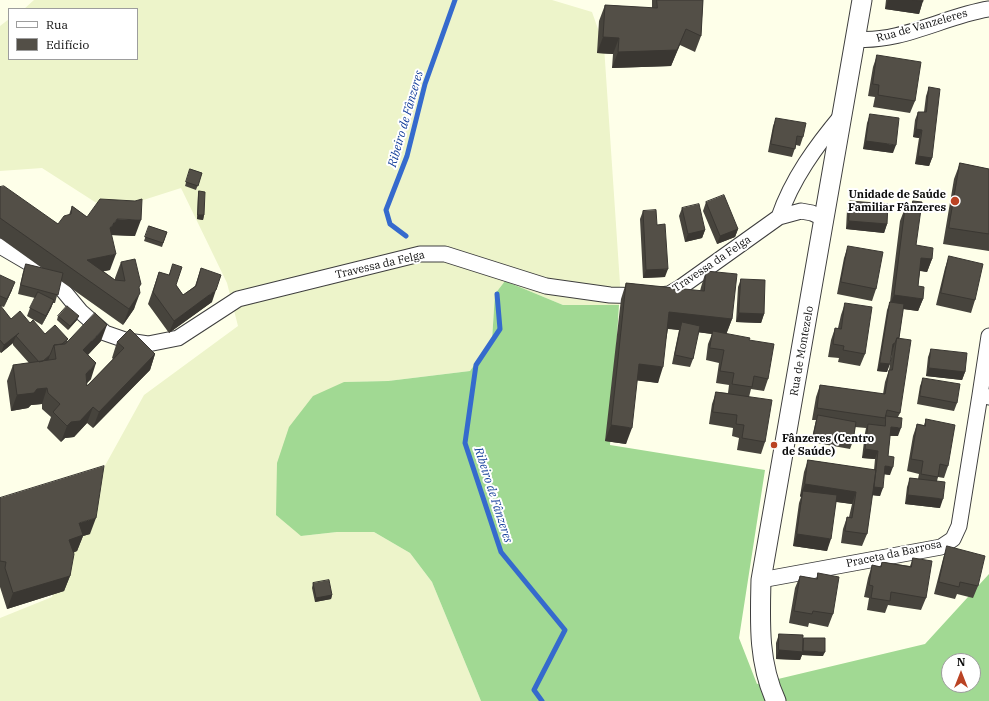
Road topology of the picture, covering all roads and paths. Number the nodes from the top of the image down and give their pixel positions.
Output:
1 (862, 0) edge
2 (989, 9) edge
3 (856, 39) junction
4 (843, 115) junction
5 (779, 217) junction
6 (824, 219) junction
7 (0, 246) edge
8 (989, 336) edge
9 (984, 396) edge
10 (761, 580) junction
11 (776, 701) edge

1 - 3 street, Rua de Montezelo
2 - 3 street, Rua de Vanzeleres
3 - 4 street, Rua de Montezelo
4 - 5 street
4 - 6 street, Rua de Montezelo
5 - 6 street, Travessa da Felga
5 - 7 street, Travessa da Felga
6 - 10 street, Rua de Montezelo
8 - 9 street, Praceta da Barrosa
9 - 10 street, Praceta da Barrosa
10 - 11 street, Rua de Montezelo

